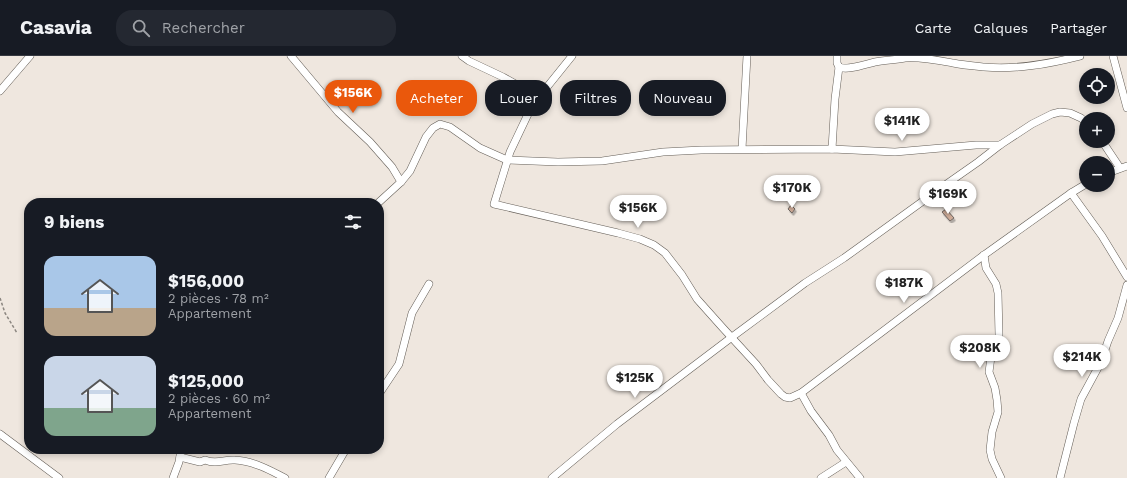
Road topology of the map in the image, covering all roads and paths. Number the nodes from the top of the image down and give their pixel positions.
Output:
1 (30, 56) edge
2 (290, 56) edge
3 (462, 56) edge
4 (572, 56) edge
5 (747, 56) edge
6 (837, 56) edge
7 (1080, 56) edge
8 (1113, 56) edge
9 (839, 67) junction
10 (508, 80) edge
11 (552, 81) edge
12 (0, 91) edge
13 (1127, 108) edge
14 (527, 116) edge
15 (1079, 117) edge
16 (1000, 145) junction
17 (1108, 148) edge
18 (742, 149) junction
19 (832, 149) junction
20 (507, 160) junction
21 (1124, 167) edge
22 (401, 182) junction
23 (1079, 188) edge
24 (1070, 193) junction
25 (383, 198) edge
26 (984, 255) junction
27 (1127, 277) edge
28 (429, 284) dead end
29 (1127, 285) edge
30 (0, 298) edge
31 (17, 333) dead end
32 (732, 337) junction
33 (384, 386) edge
34 (801, 393) junction
35 (0, 434) edge
36 (24, 452) edge
37 (27, 454) edge
38 (180, 454) edge
39 (343, 454) edge
40 (180, 457) junction
41 (846, 462) junction
42 (59, 478) edge
43 (173, 478) edge
44 (285, 478) edge
45 (329, 478) edge
46 (552, 478) edge
47 (821, 478) edge
48 (860, 478) edge
49 (1001, 478) edge
50 (1060, 478) edge

1 - 12 street
2 - 22 street
3 - 10 street
4 - 11 street
5 - 18 street
6 - 9 street
7 - 9 street
8 - 13 street
9 - 19 street
14 - 20 street
15 - 16 street
16 - 19 street
16 - 32 street
17 - 21 street
18 - 19 street
18 - 20 street
20 - 22 street
20 - 32 street
22 - 25 street
23 - 24 street
24 - 26 street
24 - 27 street
26 - 34 street
26 - 49 street
28 - 33 street
29 - 50 street
30 - 31 path
32 - 34 street
32 - 46 street
34 - 41 street
35 - 36 street
37 - 42 street
38 - 40 street
39 - 45 street
40 - 43 street
40 - 44 street
41 - 47 street
41 - 48 street

